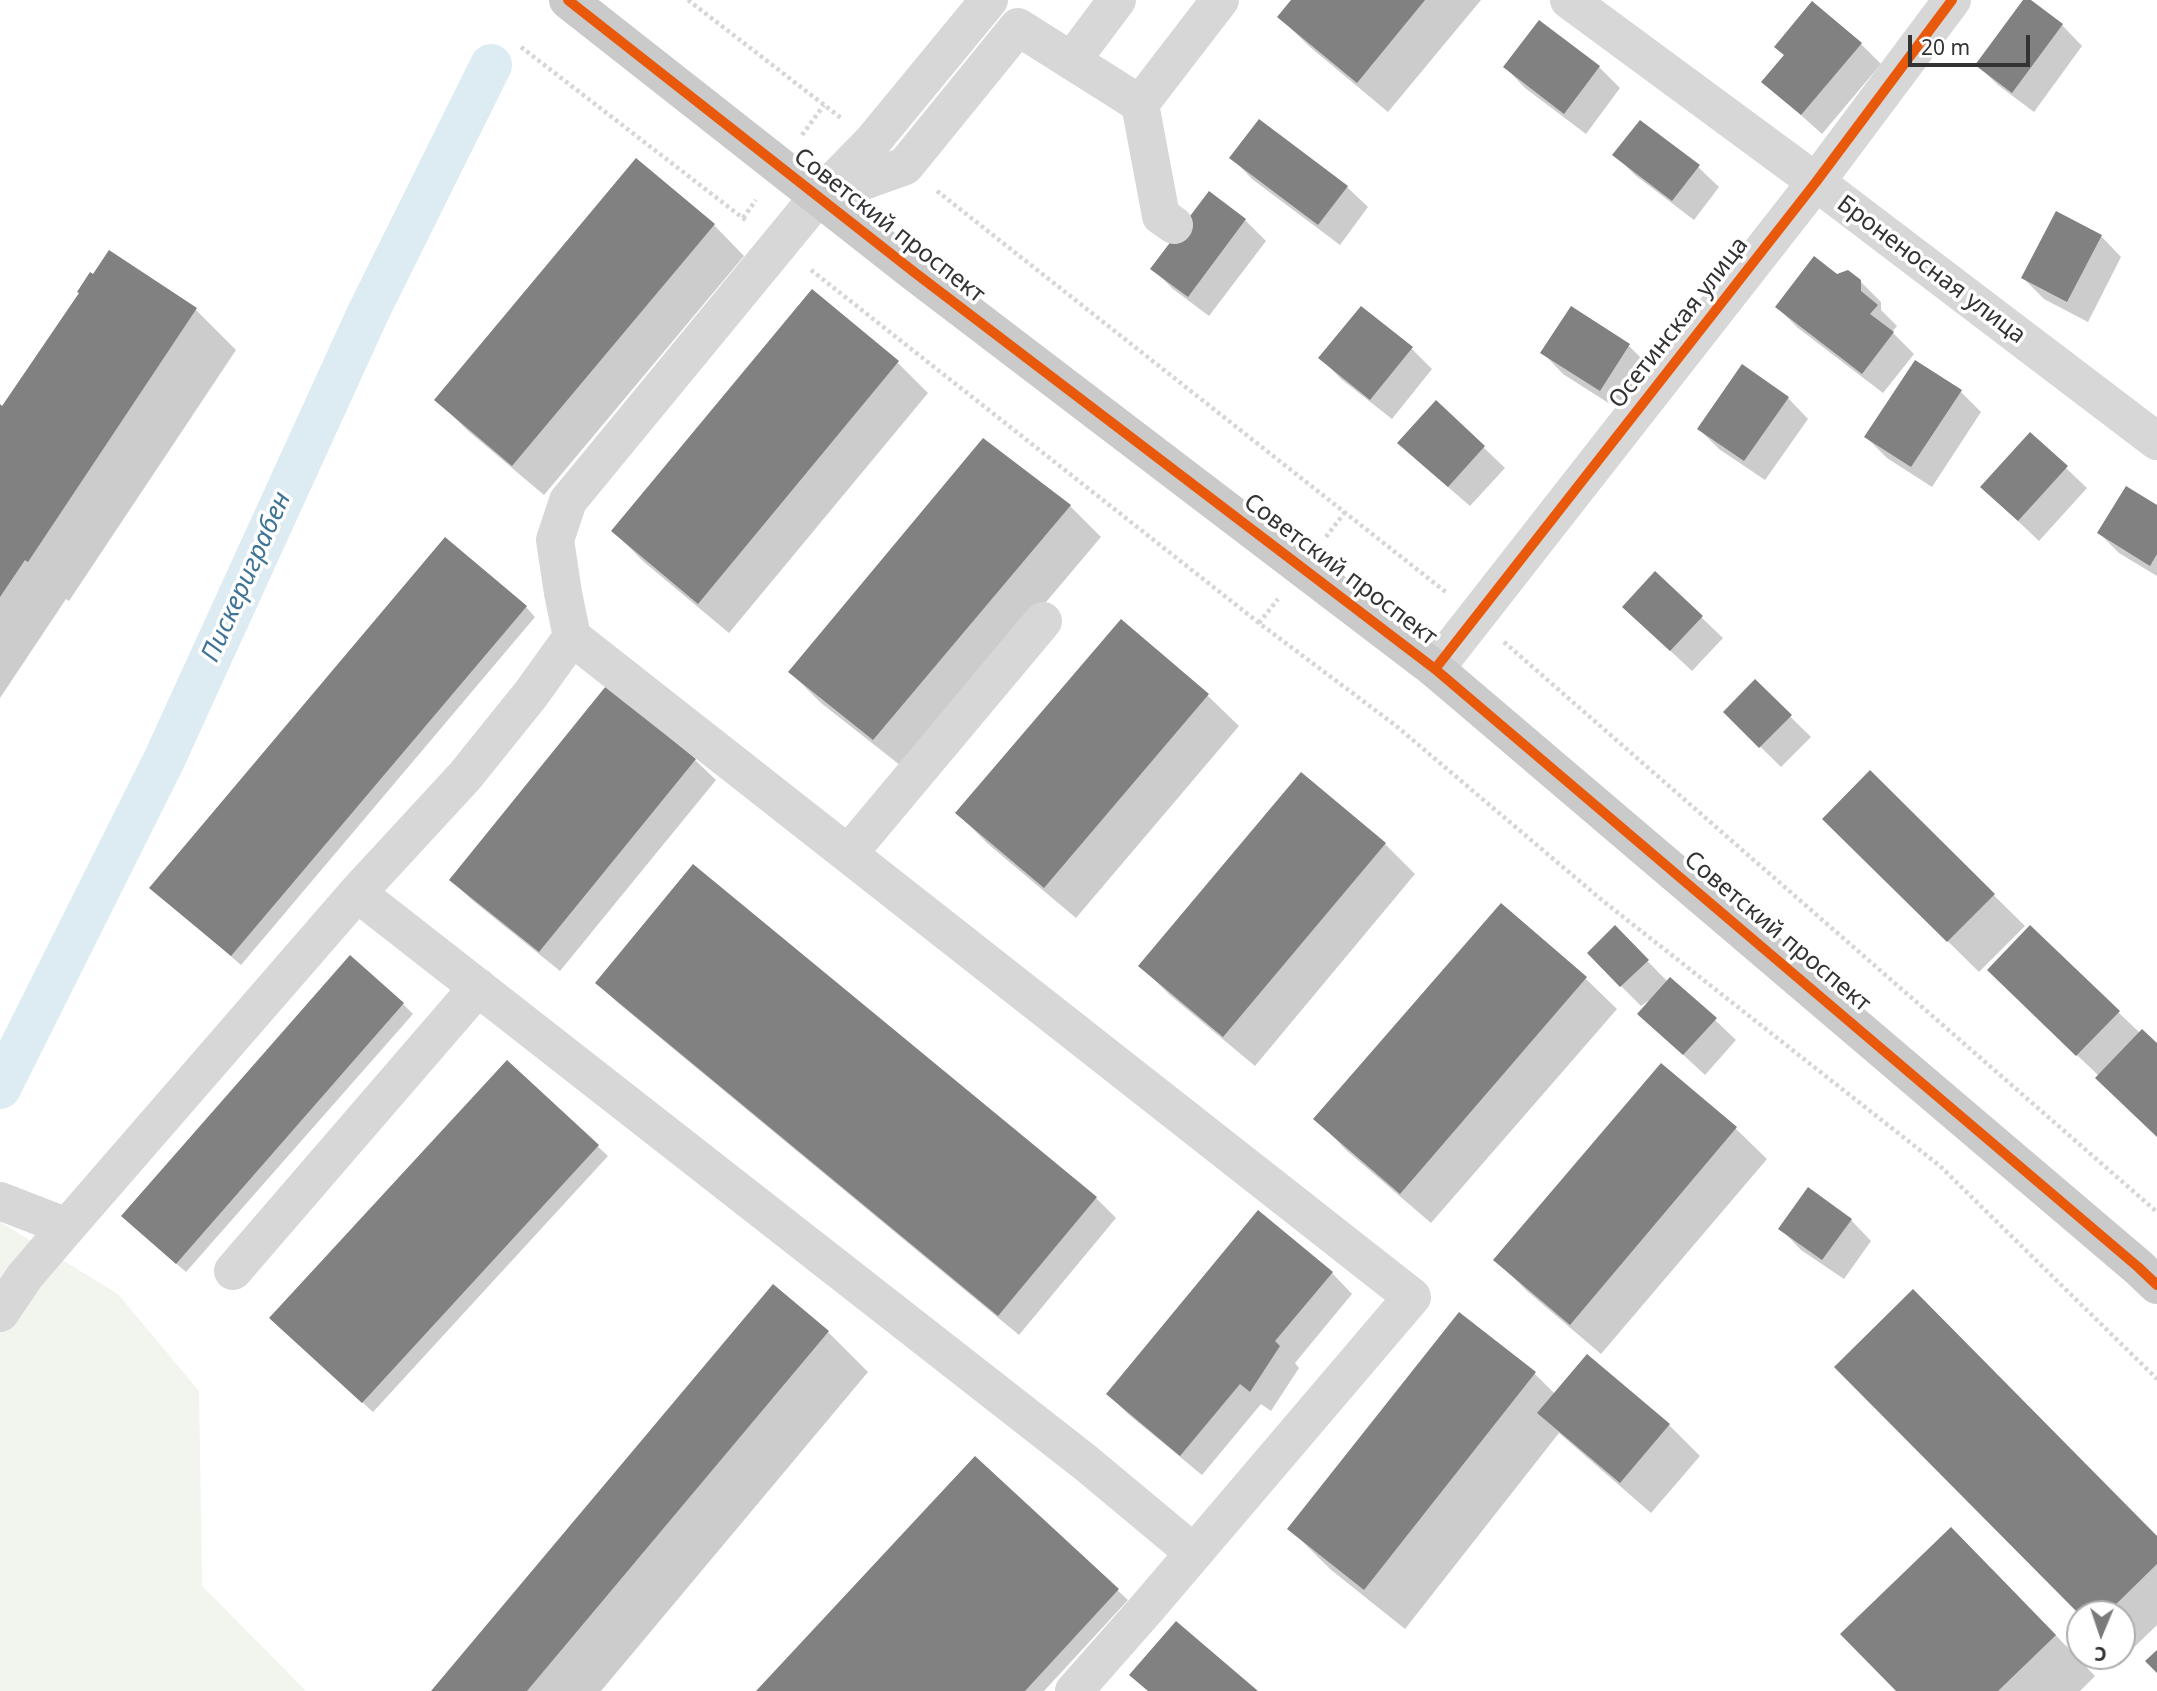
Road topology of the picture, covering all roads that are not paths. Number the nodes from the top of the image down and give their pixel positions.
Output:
1 (568, 0) edge
2 (989, 0) edge
3 (1117, 0) edge
4 (1220, 0) edge
5 (1569, 0) edge
6 (1952, 0) edge
7 (1018, 27) junction
8 (1072, 60) junction
9 (1140, 104) junction
10 (1816, 182) junction
11 (818, 197) junction
12 (1174, 225) dead end
13 (2157, 441) edge
14 (1043, 621) dead end
15 (572, 637) junction
16 (1435, 669) junction
17 (848, 854) junction
18 (358, 893) junction
19 (478, 987) junction
20 (0, 1201) edge
21 (67, 1227) junction
22 (233, 1271) dead end
23 (2157, 1285) edge
24 (0, 1313) edge
25 (1194, 1553) junction
26 (1078, 1690) edge

1 - 11 main road, Советский проспект
2 - 7 street
2 - 11 street
3 - 8 street
4 - 9 street
5 - 10 street, Броненосная улица
6 - 10 street, Осетинская улица
7 - 8 street
7 - 11 street
8 - 9 street
9 - 12 street
10 - 13 street, Броненосная улица
10 - 16 street, Осетинская улица
11 - 15 street
11 - 16 main road, Советский проспект
14 - 17 street
15 - 17 street
15 - 18 street
16 - 23 main road, Советский проспект
17 - 25 street
18 - 19 street
18 - 21 street
19 - 22 street
19 - 25 street
20 - 21 street
21 - 24 street
25 - 26 street

